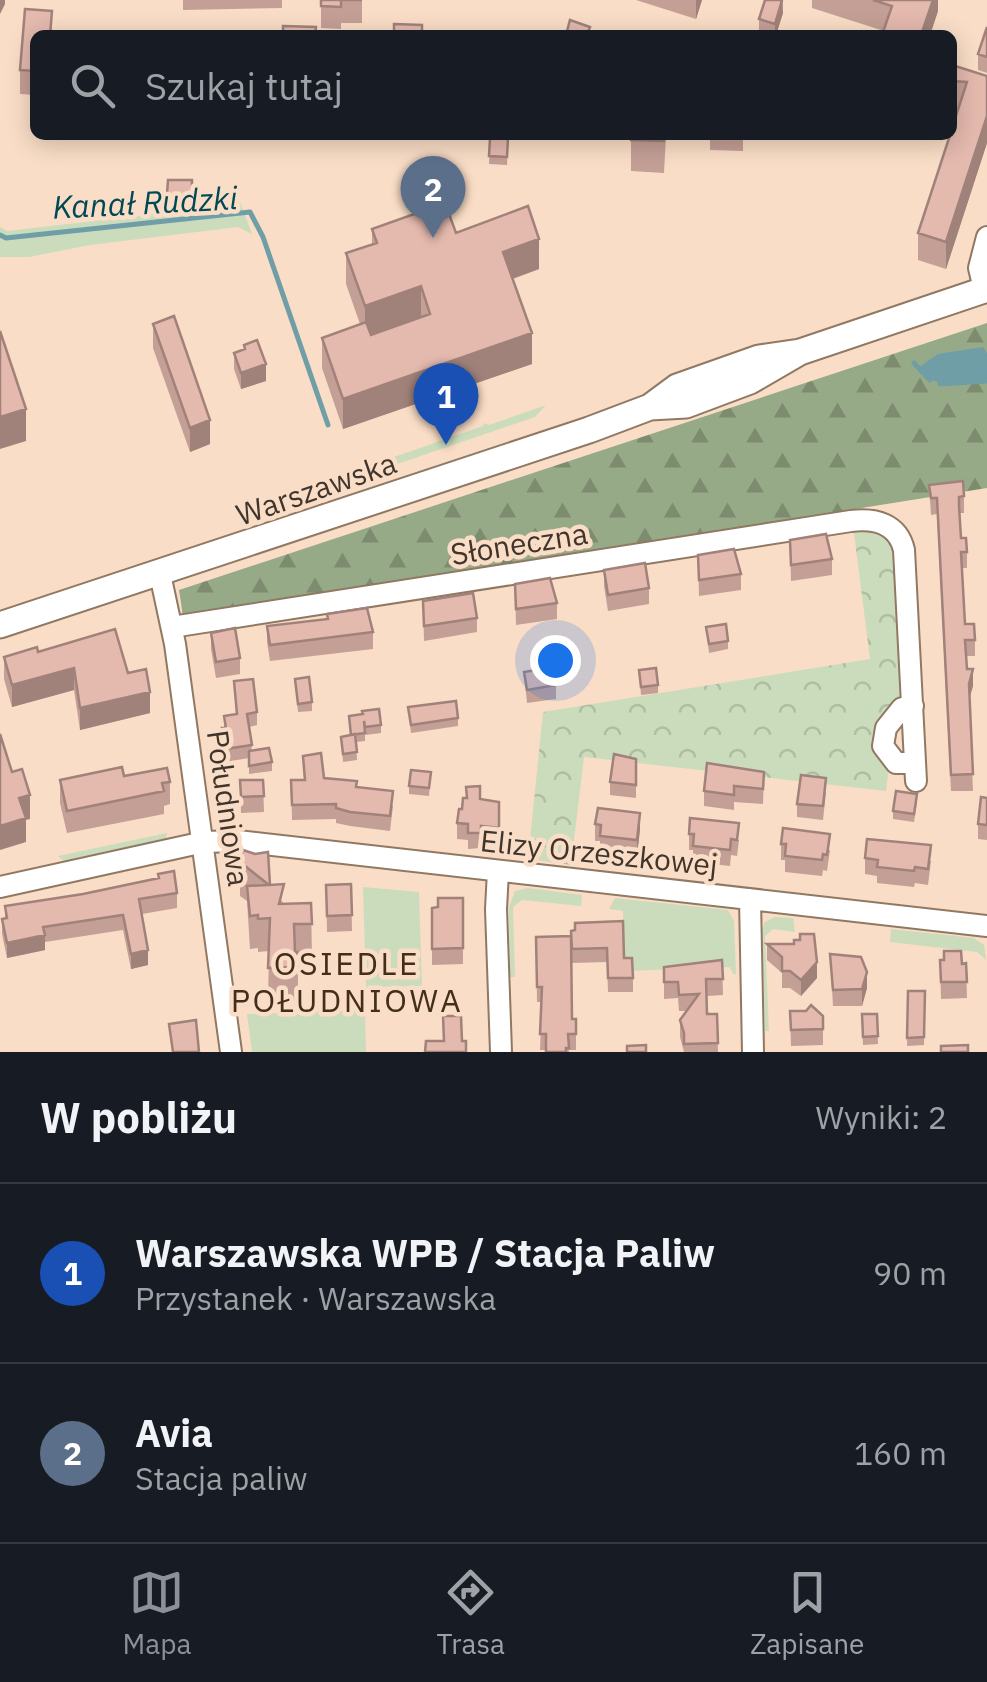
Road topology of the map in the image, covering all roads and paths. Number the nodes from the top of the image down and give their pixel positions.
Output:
1 (987, 237) edge
2 (986, 288) edge
3 (160, 574) junction
4 (0, 625) edge
5 (172, 627) junction
6 (913, 706) junction
7 (204, 842) junction
8 (498, 870) junction
9 (0, 887) edge
10 (750, 898) junction
11 (987, 926) edge
12 (231, 1052) edge
13 (501, 1052) edge
14 (753, 1052) edge

1 - 2 street
2 - 3 main road, Warszawska
3 - 4 main road, Warszawska
3 - 5 street, Południowa
5 - 6 street, Słoneczna
5 - 7 street, Południowa
6 - 6 street
7 - 8 street, Elizy Orzeszkowej
7 - 9 street, Elizy Orzeszkowej
7 - 12 street, Południowa
8 - 10 street, Elizy Orzeszkowej
8 - 13 street
10 - 11 street, Elizy Orzeszkowej
10 - 14 street

